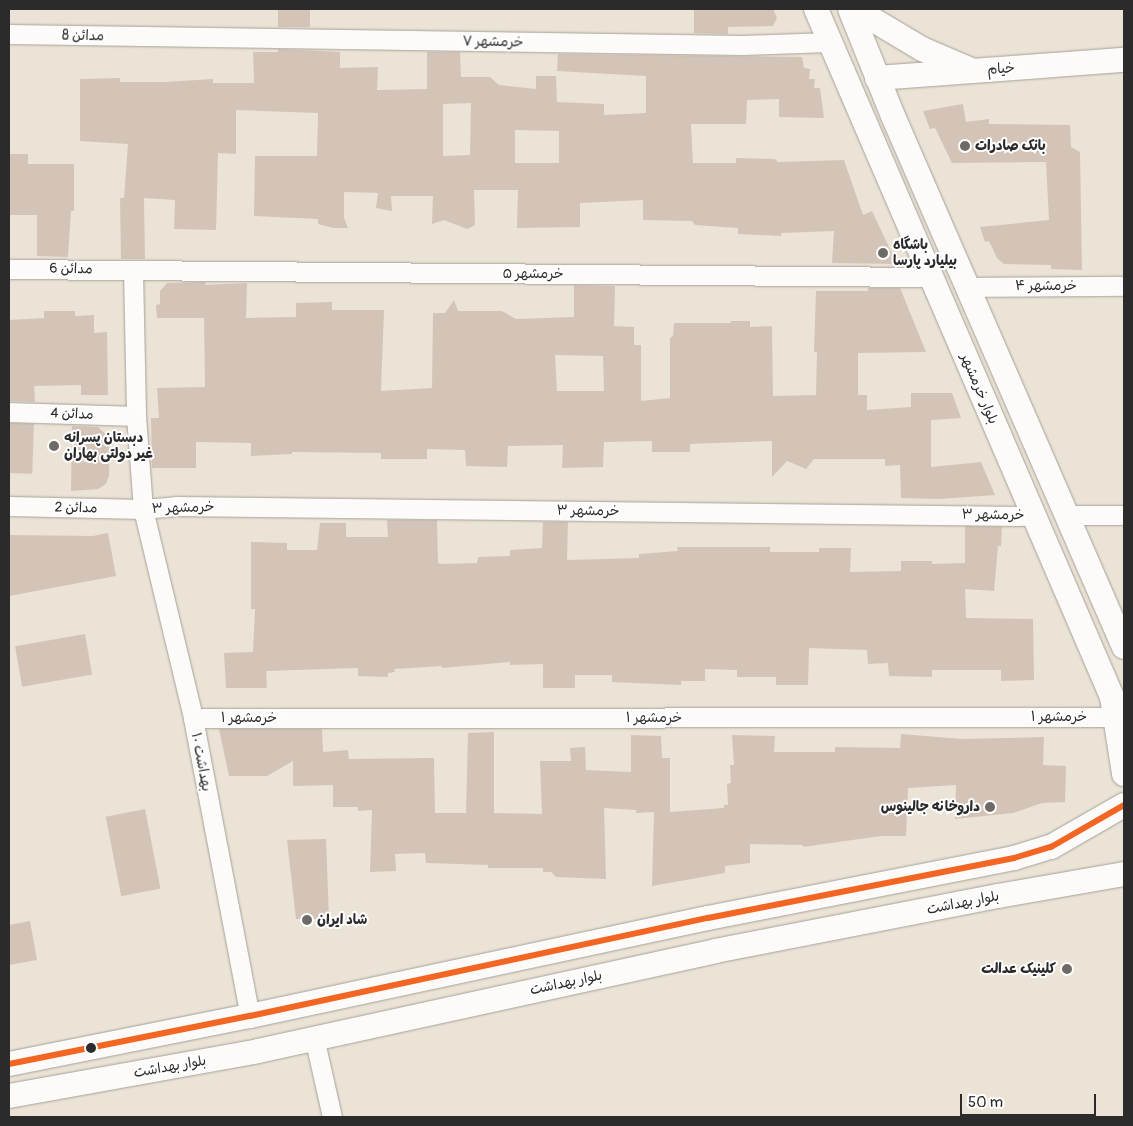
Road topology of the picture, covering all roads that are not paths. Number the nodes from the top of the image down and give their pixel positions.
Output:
1 (816, 9) edge
2 (850, 9) edge
3 (855, 9) edge
4 (9, 34) edge
5 (156, 38) joint
6 (830, 42) junction
7 (1124, 60) edge
8 (973, 71) junction
9 (877, 78) junction
10 (9, 269) edge
11 (133, 270) junction
12 (932, 277) junction
13 (1124, 286) edge
14 (968, 287) junction
15 (9, 412) edge
16 (136, 416) junction
17 (9, 506) edge
18 (143, 509) junction
19 (1066, 515) junction
20 (1124, 515) edge
21 (1032, 516) junction
22 (1124, 647) edge
23 (1114, 717) junction
24 (193, 718) junction
25 (1124, 774) edge
26 (1124, 805) edge
27 (1124, 874) edge
28 (250, 1016) junction
29 (314, 1038) junction
30 (258, 1051) junction
31 (9, 1064) edge
32 (9, 1096) edge
33 (332, 1117) edge

1 - 6 main road, بلوار خرمشهر
2 - 9 main road
3 - 8 main road
4 - 5 street, مدائن 8
5 - 6 street, خرمشهر ۷
6 - 12 main road, بلوار خرمشهر
7 - 8 main road, خیام
8 - 9 main road, خیام
9 - 14 main road
10 - 11 street, مدائن 6
11 - 12 street, خرمشهر ۵
11 - 16 street, بهداشت ۱۰
12 - 21 main road, بلوار خرمشهر
13 - 14 street, خرمشهر ۴
14 - 19 main road
15 - 16 street, مدائن 4
16 - 18 street, بهداشت ۱۰
17 - 18 street, مدائن 2
18 - 21 street, خرمشهر ۳
18 - 24 street, بهداشت ۱۰
19 - 20 street
19 - 21 main road
19 - 22 main road
21 - 23 main road, بلوار خرمشهر
23 - 24 street, خرمشهر ۱
23 - 25 main road, بلوار خرمشهر
24 - 28 street, بهداشت ۱۰
26 - 28 main road
27 - 29 main road, بلوار بهداشت
28 - 30 main road
28 - 31 main road
29 - 30 main road, بلوار بهداشت
29 - 33 street
30 - 32 main road, بلوار بهداشت

